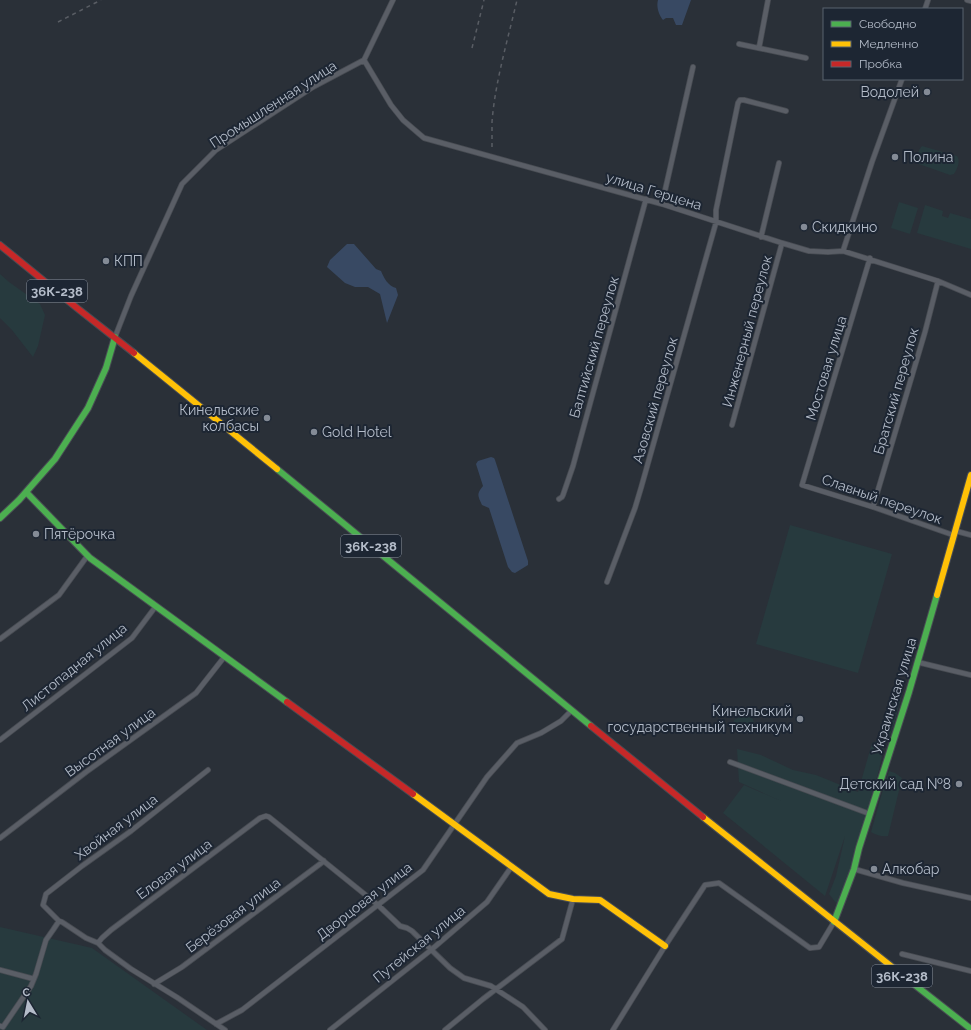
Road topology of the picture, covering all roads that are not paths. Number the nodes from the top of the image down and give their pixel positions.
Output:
1 (393, 0) edge
2 (768, 0) edge
3 (967, 0) edge
4 (971, 1) edge
5 (739, 44) dead end
6 (759, 48) junction
7 (806, 58) dead end
8 (364, 60) junction
9 (693, 68) dead end
10 (902, 80) edge
11 (786, 111) dead end
12 (779, 163) dead end
13 (646, 199) junction
14 (662, 204) junction
15 (716, 222) junction
16 (760, 237) junction
17 (782, 244) junction
18 (0, 245) edge
19 (843, 251) junction
20 (870, 258) junction
21 (938, 281) junction
22 (971, 295) edge
23 (115, 337) junction
24 (732, 425) dead end
25 (971, 475) edge
26 (802, 485) joint
27 (26, 492) junction
28 (559, 499) dead end
29 (873, 507) junction
30 (0, 518) edge
31 (954, 533) junction
32 (971, 535) edge
33 (88, 555) junction
34 (607, 582) dead end
35 (156, 606) junction
36 (0, 639) edge
37 (225, 656) junction
38 (917, 662) junction
39 (971, 675) edge
40 (572, 710) junction
41 (0, 740) edge
42 (730, 762) dead end
43 (208, 770) dead end
44 (870, 814) junction
45 (454, 824) junction
46 (0, 838) edge
47 (324, 861) junction
48 (512, 866) junction
49 (854, 869) junction
50 (971, 898) edge
51 (573, 900) junction
52 (378, 905) junction
53 (59, 922) junction
54 (834, 922) junction
55 (98, 943) junction
56 (665, 946) junction
57 (431, 950) junction
58 (902, 954) dead end
59 (0, 970) edge
60 (971, 970) edge
61 (34, 979) junction
62 (154, 984) junction
63 (496, 989) junction
64 (216, 1024) junction
65 (0, 1026) edge
66 (971, 1029) edge
67 (225, 1030) edge
68 (330, 1030) edge
69 (445, 1030) edge
70 (545, 1030) edge
71 (613, 1030) edge

1 - 8 street
2 - 6 street
3 - 4 street
5 - 6 street
6 - 7 street
8 - 13 street, улица Герцена
8 - 23 street, Промышленная улица
9 - 14 street
10 - 19 street
11 - 15 street, Азовский переулок
12 - 16 street
13 - 14 street, улица Герцена
13 - 28 street, Балтийский переулок
14 - 15 street, улица Герцена
15 - 16 street, улица Герцена
15 - 34 street, Азовский переулок
16 - 17 street, улица Герцена
17 - 19 street, улица Герцена
17 - 24 street, Инженерный переулок
18 - 23 main road, 36К-238
19 - 20 street, улица Герцена
20 - 21 street, улица Герцена
20 - 26 street, Мостовая улица
21 - 22 street, улица Герцена
21 - 29 street, Братский переулок
23 - 27 main road
23 - 40 main road, 36К-238
25 - 31 main road, Украинская улица
26 - 29 street, Славный переулок
27 - 30 main road
27 - 33 main road
29 - 31 street, Славный переулок
31 - 32 street, Славный переулок
31 - 38 main road, Украинская улица
33 - 35 main road
33 - 36 street
35 - 37 main road
35 - 41 street, Листопадная улица
37 - 45 main road
37 - 46 street, Высотная улица
38 - 39 street
38 - 44 main road, Украинская улица
40 - 45 street, Дворцовая улица
40 - 54 main road, 36К-238
42 - 44 street
43 - 53 street, Хвойная улица
44 - 49 main road, Украинская улица
45 - 48 main road
45 - 52 street, Дворцовая улица
47 - 52 street
47 - 55 street, Еловая улица
47 - 62 street, Берёзовая улица
48 - 51 main road
48 - 57 street, Путейская улица
49 - 50 street
49 - 54 main road, Украинская улица
51 - 56 main road
51 - 63 street
52 - 57 street
52 - 64 street, Дворцовая улица
53 - 55 street
53 - 61 street
54 - 56 street
54 - 66 main road, 36К-238
55 - 62 street
56 - 71 street
57 - 63 street
57 - 68 street, Путейская улица
58 - 60 street
59 - 61 street
61 - 65 street
62 - 64 street
63 - 69 street
63 - 70 street
64 - 67 street

